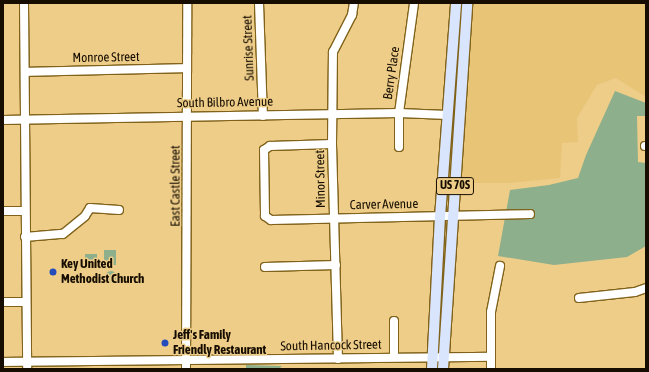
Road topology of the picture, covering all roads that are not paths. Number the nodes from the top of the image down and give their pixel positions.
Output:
1 (24, 3) edge
2 (186, 3) edge
3 (259, 3) edge
4 (354, 3) edge
5 (414, 3) edge
6 (456, 3) edge
7 (467, 3) edge
8 (187, 68) junction
9 (25, 72) junction
10 (399, 113) junction
11 (332, 114) junction
12 (448, 115) junction
13 (188, 116) junction
14 (263, 116) junction
15 (3, 120) edge
16 (25, 120) junction
17 (332, 144) junction
18 (399, 147) dead end
19 (119, 210) dead end
20 (3, 211) edge
21 (24, 211) junction
22 (530, 214) dead end
23 (452, 216) junction
24 (440, 217) junction
25 (334, 218) junction
26 (25, 237) junction
27 (336, 265) junction
28 (500, 266) dead end
29 (265, 267) dead end
30 (646, 288) edge
31 (579, 298) dead end
32 (3, 302) edge
33 (26, 302) junction
34 (394, 321) dead end
35 (432, 356) junction
36 (443, 356) junction
37 (394, 357) junction
38 (491, 357) junction
39 (338, 358) junction
40 (186, 359) junction
41 (3, 362) edge
42 (27, 365) edge
43 (186, 369) edge
44 (432, 369) edge
45 (443, 369) edge
46 (491, 369) edge

1 - 9 street
2 - 8 street, East Castle Street
3 - 14 street, Sunrise Street
4 - 11 street, Minor Street
5 - 10 street, Berry Place
6 - 12 main road, US 70S
7 - 23 main road, US 70S
8 - 9 street, Monroe Street
8 - 13 street, East Castle Street
9 - 16 street
10 - 11 street, South Bilbro Avenue
10 - 12 street, South Bilbro Avenue
10 - 18 street, Berry Place
11 - 14 street, South Bilbro Avenue
11 - 17 street, Minor Street
12 - 24 main road, US 70S
13 - 14 street, South Bilbro Avenue
13 - 16 street, South Bilbro Avenue
13 - 40 street, East Castle Street
15 - 16 street, South Bilbro Avenue
16 - 21 street
17 - 25 street, Minor Street
17 - 25 street, Carver Avenue
19 - 26 street
20 - 21 street
21 - 26 street
22 - 23 street, Carver Avenue
23 - 24 street, Carver Avenue
23 - 36 main road, US 70S
24 - 25 street, Carver Avenue
24 - 35 main road, US 70S
25 - 27 street, Minor Street
26 - 33 street
27 - 29 street
27 - 39 street, Minor Street
28 - 38 street
30 - 31 street
32 - 33 street
33 - 42 street
34 - 37 street
35 - 36 street, South Hancock Street
35 - 37 street, South Hancock Street
35 - 44 main road, US 70S
36 - 38 street, South Hancock Street
36 - 45 main road, US 70S
37 - 39 street, South Hancock Street
38 - 46 street
39 - 40 street, South Hancock Street
40 - 42 street, South Hancock Street
40 - 43 street, East Castle Street
41 - 42 street, South Hancock Street

